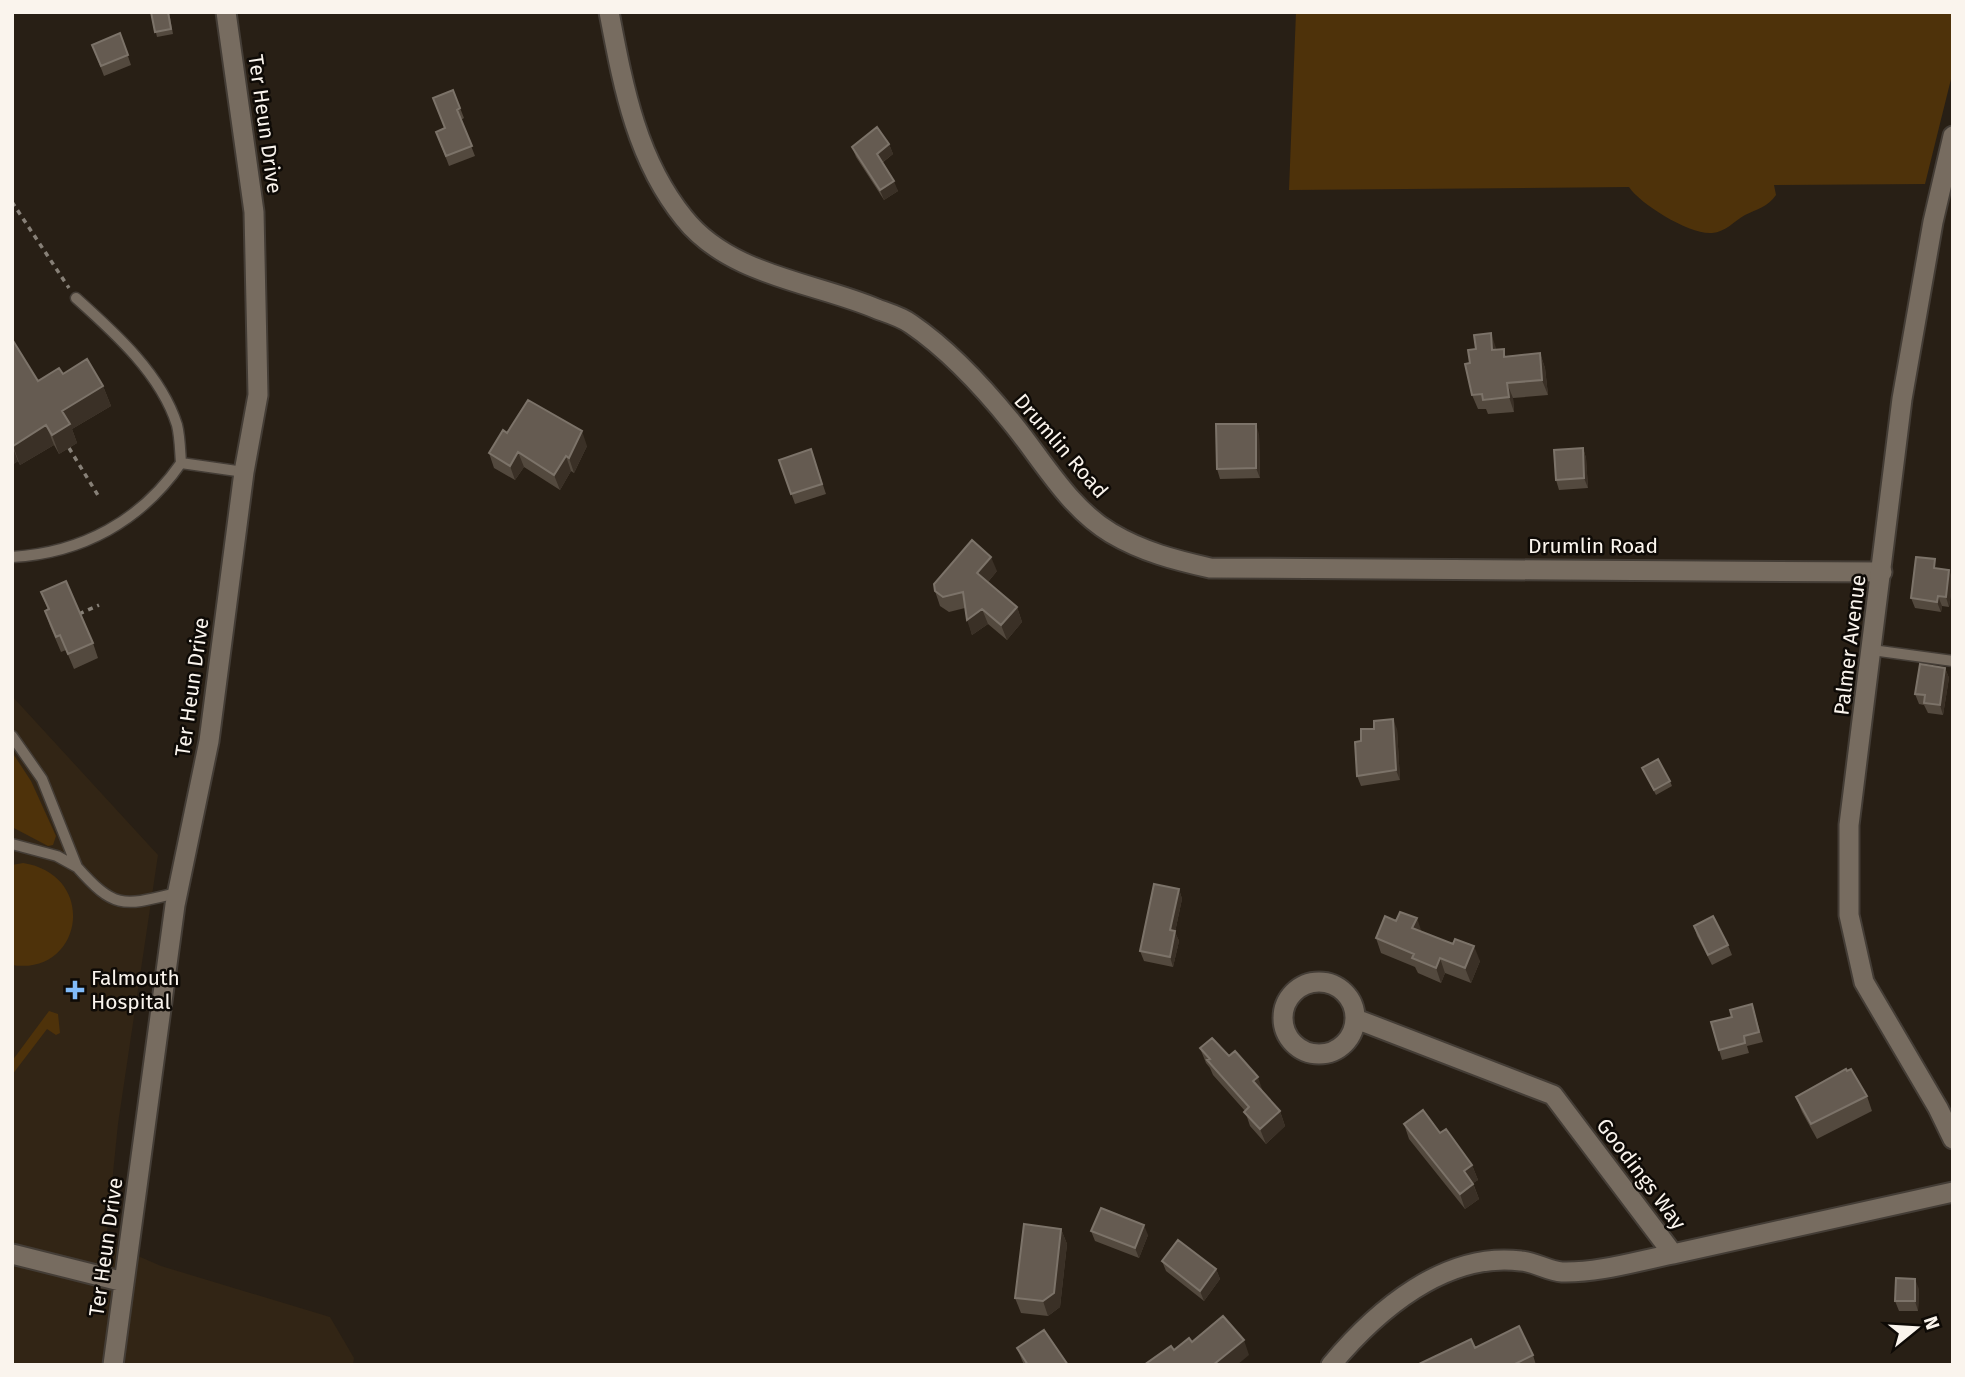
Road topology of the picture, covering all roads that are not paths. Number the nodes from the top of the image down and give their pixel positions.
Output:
1 (226, 12) edge
2 (609, 12) edge
3 (1953, 136) edge
4 (76, 298) road end
5 (181, 464) junction
6 (244, 472) junction
7 (12, 557) edge
8 (1882, 572) junction
9 (1872, 650) junction
10 (1953, 660) edge
11 (12, 736) edge
12 (12, 844) edge
13 (76, 867) junction
14 (177, 892) junction
15 (1356, 1019) dead end
16 (1953, 1139) edge
17 (1953, 1192) edge
18 (12, 1254) edge
19 (1673, 1254) junction
20 (124, 1282) junction
21 (113, 1365) edge
22 (1331, 1365) edge

1 - 6 street, Ter Heun Drive
2 - 8 street, Drumlin Road
3 - 8 street, Palmer Avenue
4 - 5 lane
5 - 6 lane
5 - 7 lane
6 - 14 street, Ter Heun Drive
8 - 9 street, Palmer Avenue
9 - 10 lane
9 - 16 street, Palmer Avenue
11 - 13 lane
12 - 13 lane
13 - 14 lane
14 - 20 street, Ter Heun Drive
15 - 19 street, Goodings Way
17 - 19 street, Goodings Way
18 - 20 street
19 - 22 street
20 - 21 street, Ter Heun Drive

